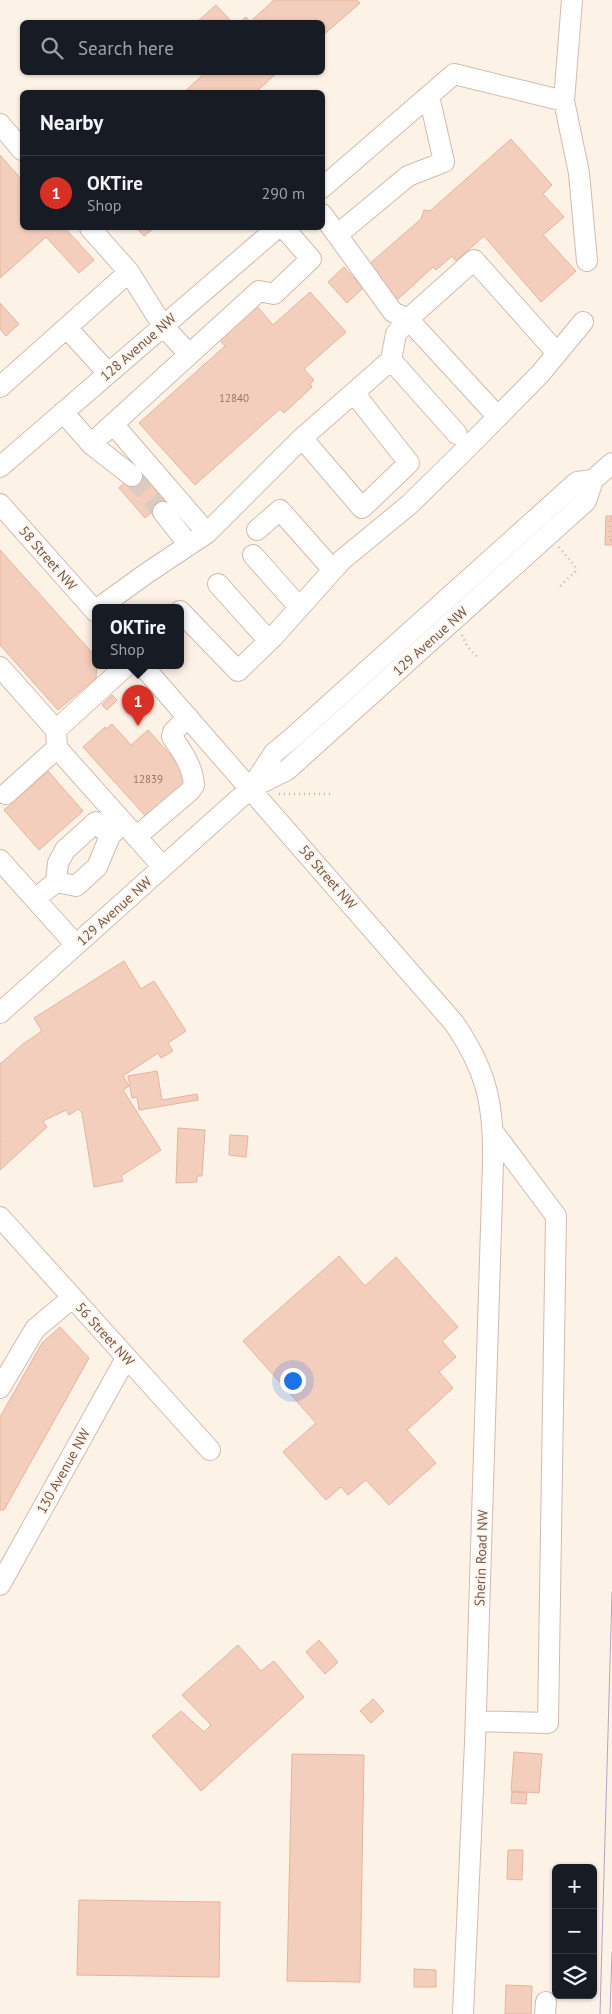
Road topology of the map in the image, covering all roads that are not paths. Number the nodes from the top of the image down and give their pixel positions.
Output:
1 (572, 0) edge
2 (429, 96) junction
3 (564, 101) junction
4 (0, 124) edge
5 (20, 148) edge
6 (325, 185) edge
7 (325, 218) edge
8 (92, 230) edge
9 (275, 230) edge
10 (286, 230) edge
11 (337, 235) junction
12 (586, 261) dead end
13 (130, 272) junction
14 (408, 320) junction
15 (583, 322) dead end
16 (163, 326) junction
17 (67, 328) junction
18 (557, 353) junction
19 (189, 354) junction
20 (391, 360) junction
21 (108, 373) junction
22 (3, 377) edge
23 (354, 393) junction
24 (63, 412) junction
25 (498, 418) junction
26 (113, 424) junction
27 (457, 434) dead end
28 (302, 438) junction
29 (91, 444) junction
30 (612, 463) edge
31 (0, 467) edge
32 (132, 476) tunnel mouth
33 (0, 504) edge
34 (163, 512) tunnel mouth
35 (257, 530) dead end
36 (207, 533) junction
37 (189, 545) junction
38 (254, 555) dead end
39 (333, 570) junction
40 (218, 584) dead end
41 (104, 604) edge
42 (92, 606) edge
43 (299, 607) junction
44 (184, 615) edge
45 (269, 641) junction
46 (0, 667) edge
47 (123, 669) edge
48 (146, 669) edge
49 (188, 717) junction
50 (57, 739) junction
51 (251, 788) junction
52 (6, 794) dead end
53 (123, 831) junction
54 (0, 860) edge
55 (163, 867) junction
56 (56, 882) junction
57 (35, 899) junction
58 (76, 945) junction
59 (0, 1012) edge
60 (491, 1103) joint
61 (494, 1133) junction
62 (0, 1217) edge
63 (72, 1298) junction
64 (126, 1358) junction
65 (0, 1388) edge
66 (210, 1450) dead end
67 (1, 1577) edge
68 (476, 1721) junction
69 (463, 2014) edge

1 - 3 street
2 - 3 street
2 - 6 street
2 - 11 street
3 - 12 street
4 - 5 street
7 - 11 street
8 - 13 street
9 - 16 street, 128 Avenue NW
10 - 19 street
11 - 14 street
13 - 16 street
13 - 17 street
14 - 18 street
14 - 20 street
14 - 25 street
15 - 18 street
16 - 19 street
16 - 21 street, 128 Avenue NW
17 - 21 street
17 - 22 street
18 - 25 street
19 - 26 street
20 - 23 street
20 - 27 street
21 - 24 street, 128 Avenue NW
23 - 28 street
23 - 28 street
24 - 29 street
24 - 31 street, 128 Avenue NW
25 - 39 street
26 - 29 street
26 - 36 street
28 - 36 street
29 - 32 street
30 - 51 street, 129 Avenue NW
33 - 42 street, 58 Street NW
34 - 37 street
35 - 39 street
36 - 37 street
37 - 41 street
38 - 43 street
39 - 43 street
40 - 45 street
43 - 45 street
44 - 45 street
46 - 50 street
47 - 50 street
48 - 49 street, 58 Street NW
49 - 51 street, 58 Street NW
49 - 53 street
50 - 52 street
50 - 53 street
51 - 55 street, 129 Avenue NW
51 - 60 street, 58 Street NW
53 - 55 street
53 - 56 street
53 - 56 street
54 - 57 street
55 - 58 street, 129 Avenue NW
56 - 57 street
57 - 58 street
58 - 59 street, 129 Avenue NW
60 - 61 street, Sherin Road NW
61 - 68 street, Sherin Road NW
61 - 68 street
62 - 63 street, 56 Street NW
63 - 64 street, 56 Street NW
63 - 65 street
64 - 66 street, 56 Street NW
64 - 67 street, 130 Avenue NW
68 - 69 street, Sherin Road NW

